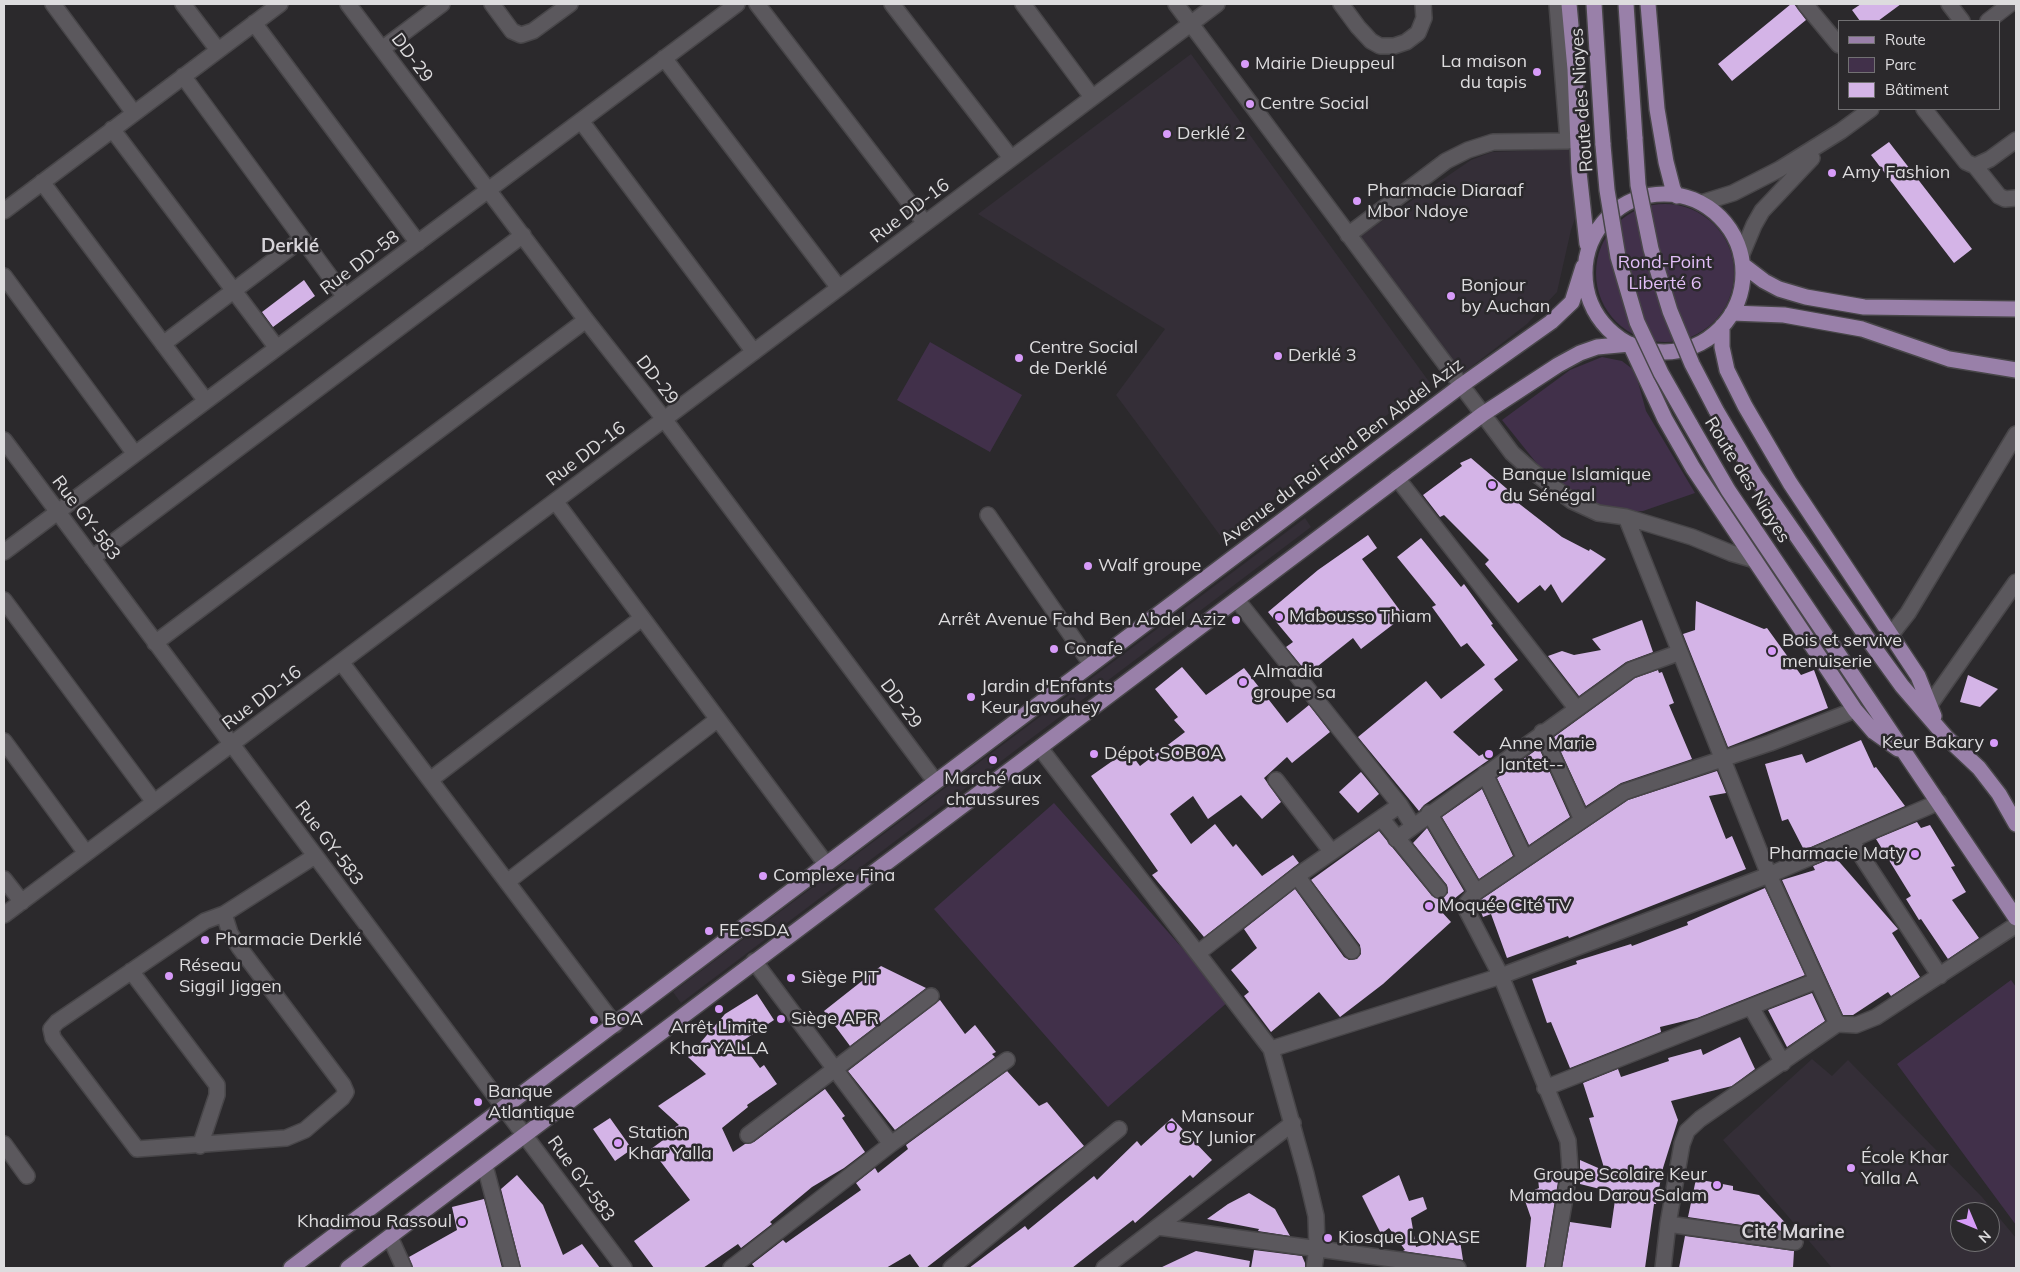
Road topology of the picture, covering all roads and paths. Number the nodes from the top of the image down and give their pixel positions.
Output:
1 (53, 4) edge
2 (183, 4) edge
3 (280, 4) edge
4 (348, 4) edge
5 (442, 4) edge
6 (492, 4) edge
7 (570, 4) edge
8 (737, 4) edge
9 (757, 4) edge
10 (892, 4) edge
11 (1023, 4) edge
12 (1176, 4) edge
13 (1216, 4) edge
14 (1341, 4) edge
15 (1423, 4) edge
16 (1557, 4) edge
17 (1569, 4) edge
18 (1594, 4) edge
19 (1626, 4) edge
20 (1648, 4) edge
21 (1805, 4) edge
22 (1949, 4) edge
23 (2010, 4) edge
24 (1961, 20) edge
25 (1989, 20) edge
26 (254, 23) junction
27 (1191, 24) junction
28 (1838, 45) edge
29 (382, 49) junction
30 (218, 50) junction
31 (664, 58) junction
32 (183, 76) junction
33 (1092, 97) junction
34 (1870, 110) edge
35 (1925, 110) edge
36 (134, 113) junction
37 (581, 121) junction
38 (112, 130) junction
39 (1841, 131) junction
40 (2016, 140) edge
41 (1011, 158) junction
42 (1975, 166) junction
43 (42, 182) junction
44 (489, 190) junction
45 (1677, 196) junction
46 (2016, 198) edge
47 (1701, 203) junction
48 (4, 211) edge
49 (925, 223) junction
50 (523, 235) junction
51 (1348, 235) junction
52 (302, 239) junction
53 (418, 243) junction
54 (1588, 244) junction
55 (1742, 260) junction
56 (1583, 267) junction
57 (4, 276) edge
58 (839, 288) junction
59 (234, 291) junction
60 (345, 298) junction
61 (2016, 309) edge
62 (1732, 313) junction
63 (586, 320) junction
64 (1722, 326) junction
65 (163, 344) junction
66 (1630, 344) junction
67 (277, 348) junction
68 (754, 352) junction
69 (2016, 370) edge
70 (1462, 385) junction
71 (206, 401) junction
72 (1483, 414) junction
73 (664, 419) junction
74 (2016, 434) edge
75 (4, 440) edge
76 (135, 454) junction
77 (1397, 478) junction
78 (555, 501) junction
79 (58, 512) junction
80 (988, 515) dead end
81 (1626, 517) junction
82 (4, 552) edge
83 (92, 558) junction
84 (1755, 560) junction
85 (2016, 582) edge
86 (4, 600) edge
87 (1237, 600) junction
88 (642, 618) junction
89 (1890, 636) junction
90 (155, 643) junction
91 (1678, 654) junction
92 (341, 662) junction
93 (1091, 664) junction
94 (1929, 706) junction
95 (1576, 708) junction
96 (1855, 710) junction
97 (718, 719) junction
98 (1542, 732) junction
99 (1946, 738) junction
100 (4, 741) edge
101 (232, 744) junction
102 (1040, 748) junction
103 (1907, 756) junction
104 (1721, 758) junction
105 (1485, 774) junction
106 (430, 780) junction
107 (1276, 780) dead end
108 (935, 781) junction
109 (154, 802) junction
110 (1940, 802) junction
111 (1400, 805) junction
112 (1430, 813) junction
113 (1381, 818) junction
114 (1582, 820) junction
115 (2016, 824) edge
116 (1413, 826) junction
117 (1396, 839) junction
118 (1852, 840) junction
119 (1331, 852) junction
120 (86, 853) junction
121 (315, 856) junction
122 (1525, 859) junction
123 (826, 864) junction
124 (1769, 875) junction
125 (1297, 876) junction
126 (4, 879) edge
127 (507, 882) junction
128 (1439, 890) dead end
129 (1476, 892) junction
130 (22, 902) junction
131 (224, 914) junction
132 (4, 915) edge
133 (2016, 918) edge
134 (2016, 925) edge
135 (1352, 951) dead end
136 (1198, 953) junction
137 (754, 961) junction
138 (132, 971) junction
139 (1501, 976) junction
140 (1940, 976) junction
141 (1816, 981) junction
142 (931, 996) dead end
143 (1751, 1007) junction
144 (1837, 1024) junction
145 (615, 1025) junction
146 (1271, 1049) junction
147 (1007, 1060) dead end
148 (1783, 1063) junction
149 (834, 1069) junction
150 (1545, 1088) junction
151 (505, 1109) junction
152 (1293, 1123) junction
153 (1119, 1129) dead end
154 (525, 1135) junction
155 (748, 1135) dead end
156 (4, 1144) edge
157 (891, 1144) junction
158 (200, 1146) junction
159 (485, 1166) junction
160 (27, 1176) dead end
161 (1668, 1224) junction
162 (1158, 1227) junction
163 (390, 1237) junction
164 (1795, 1242) dead end
165 (1317, 1248) junction
166 (291, 1268) edge
167 (348, 1268) edge
168 (404, 1268) edge
169 (512, 1268) edge
170 (624, 1268) edge
171 (732, 1268) edge
172 (951, 1268) edge
173 (1104, 1268) edge
174 (1314, 1268) edge
175 (1458, 1268) edge
176 (1553, 1268) edge
177 (1663, 1268) edge

1 - 36 street
2 - 30 street
3 - 26 street
4 - 29 street, DD-29
5 - 29 street
6 - 7 street
8 - 31 street, Rue DD-58
9 - 49 street
10 - 41 street
11 - 33 street
12 - 27 street
13 - 27 street, Rue DD-16
14 - 15 street
16 - 51 street
17 - 54 main road
18 - 103 main road, Route des Niayes, bridge
19 - 99 main road, Route des Niayes, bridge
20 - 45 main road
21 - 28 street
22 - 24 street
23 - 25 street
26 - 30 street
26 - 53 street
27 - 33 street, Rue DD-16
27 - 51 street
29 - 44 street, DD-29
30 - 32 street
31 - 37 street, Rue DD-58
31 - 58 street
32 - 36 street
32 - 52 street
33 - 41 street, Rue DD-16
34 - 39 street
35 - 42 street
36 - 38 street
37 - 44 street, Rue DD-58
37 - 68 street
38 - 43 street
38 - 59 street
39 - 47 street
39 - 55 street
40 - 42 street
41 - 49 street, Rue DD-16
42 - 46 street
43 - 48 street
43 - 65 street
44 - 50 street, DD-29
44 - 53 street, Rue DD-58
45 - 47 main road
45 - 54 main road
47 - 55 main road
49 - 58 street, Rue DD-16
50 - 63 street, DD-29
50 - 83 street
51 - 70 street
52 - 59 street
52 - 60 street
53 - 60 street, Rue DD-58
54 - 56 main road
55 - 61 main road
55 - 62 main road
56 - 66 main road
56 - 70 main road, Avenue du Roi Fahd Ben Abdel Aziz
57 - 76 street
58 - 68 street, Rue DD-16
59 - 65 street
59 - 67 street
60 - 67 street, Rue DD-58
62 - 64 main road
62 - 69 main road
63 - 73 street, DD-29
63 - 90 street
64 - 66 main road
64 - 89 main road
65 - 71 street
66 - 72 main road
66 - 84 main road
67 - 71 street, Rue DD-58
68 - 73 street, Rue DD-16
70 - 72 street
70 - 93 main road, Avenue du Roi Fahd Ben Abdel Aziz
71 - 76 street, Rue DD-58
72 - 77 main road
72 - 81 street
73 - 78 street, Rue DD-16
73 - 108 street, DD-29
74 - 89 street
75 - 79 street, Rue GY-583
76 - 79 street, Rue DD-58
77 - 87 main road
77 - 95 street
78 - 88 street
78 - 92 street, Rue DD-16
79 - 82 street, Rue DD-58
79 - 83 street, Rue GY-583
80 - 93 street
81 - 84 street
81 - 91 street
83 - 90 street, Rue GY-583
84 - 96 main road
85 - 94 street
86 - 109 street
87 - 102 main road
87 - 111 street
88 - 97 street
88 - 106 street
89 - 94 main road
90 - 101 street, Rue GY-583
91 - 95 street
91 - 104 street
92 - 101 street, Rue DD-16
92 - 106 street
93 - 108 main road, Avenue du Roi Fahd Ben Abdel Aziz
94 - 99 main road
95 - 98 street
96 - 103 main road
96 - 104 street
97 - 123 street
97 - 127 street
98 - 105 street
98 - 114 street
99 - 115 main road, Route des Niayes
100 - 120 street
101 - 109 street, Rue DD-16
101 - 121 street, Rue GY-583
102 - 136 street
102 - 137 main road
103 - 110 main road, Route des Niayes
104 - 114 street
104 - 124 street
105 - 112 street
105 - 122 street
106 - 127 street
107 - 119 street
108 - 123 main road, Avenue du Roi Fahd Ben Abdel Aziz
109 - 120 street, Rue DD-16
110 - 118 street
110 - 133 main road, Route des Niayes
111 - 113 street
111 - 116 street
112 - 116 street
112 - 129 street
113 - 117 street
113 - 119 street
114 - 122 street
116 - 117 street
117 - 128 street
118 - 124 street
118 - 140 street
119 - 125 street
120 - 130 street, Rue DD-16
121 - 131 street
121 - 151 street, Rue GY-583
122 - 129 street
123 - 145 main road, Avenue du Roi Fahd Ben Abdel Aziz
124 - 139 street
124 - 141 street
125 - 135 street
125 - 136 street
126 - 130 street
127 - 145 street
129 - 139 street
130 - 132 street, Rue DD-16
131 - 138 street
131 - 158 street
134 - 140 street
136 - 146 street
137 - 149 street
137 - 154 main road
138 - 158 street
138 - 158 street
139 - 146 street
139 - 150 street
140 - 144 street
141 - 143 street
141 - 144 street
142 - 149 street
143 - 148 street
143 - 150 street
144 - 148 street
145 - 151 main road, Avenue du Roi Fahd Ben Abdel Aziz
146 - 152 street
147 - 157 street
148 - 161 street
149 - 155 street
149 - 157 street
150 - 176 street
151 - 154 street, Rue GY-583
151 - 166 main road, Avenue du Roi Fahd Ben Abdel Aziz
152 - 162 street
152 - 165 street
153 - 172 street
154 - 159 main road
154 - 170 street, Rue GY-583
156 - 160 street
157 - 171 street
159 - 163 main road
159 - 169 street
161 - 164 street
161 - 177 street
162 - 165 street
162 - 173 street
163 - 167 main road
163 - 168 street
165 - 174 street
165 - 175 street

